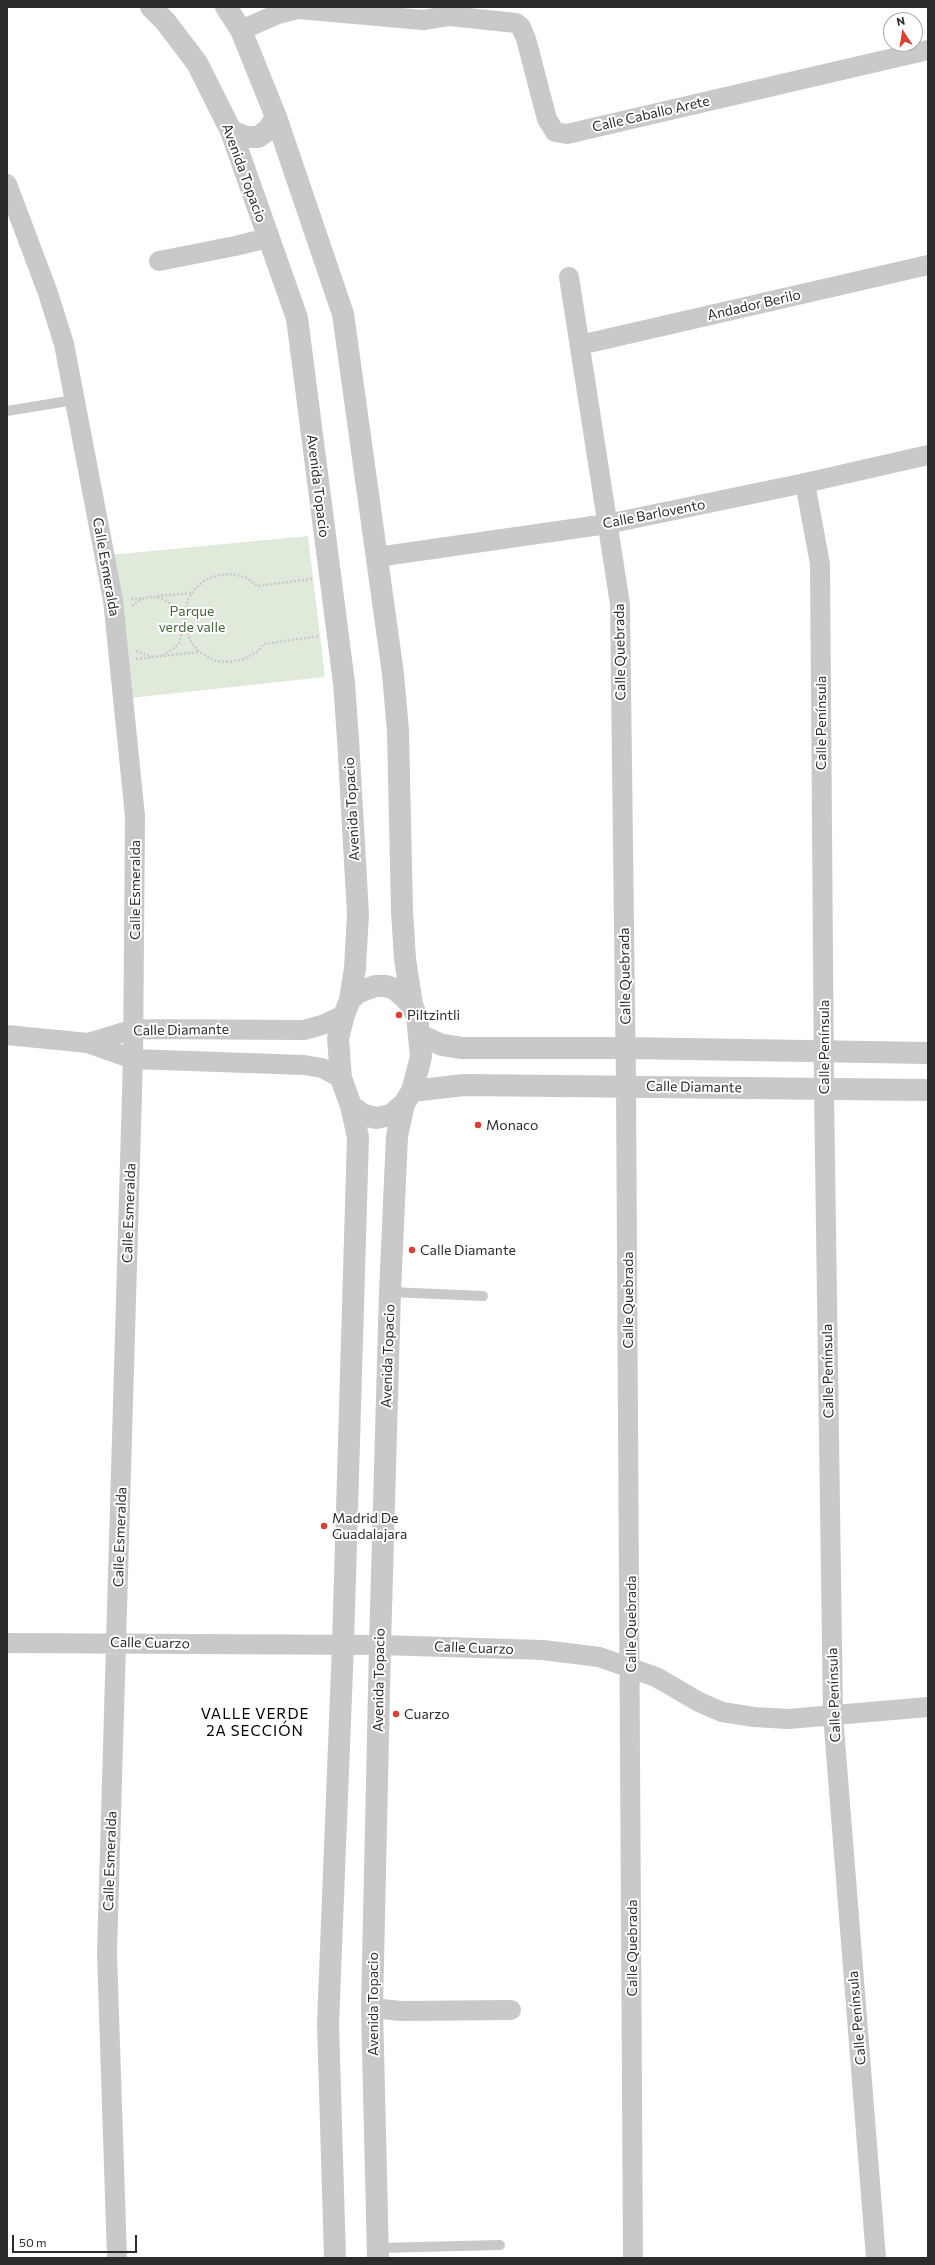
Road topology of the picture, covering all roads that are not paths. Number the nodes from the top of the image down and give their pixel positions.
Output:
1 (151, 7) edge
2 (226, 7) edge
3 (440, 11) edge
4 (240, 30) junction
5 (928, 50) edge
6 (276, 117) junction
7 (231, 131) junction
8 (7, 184) edge
9 (268, 238) junction
10 (159, 260) dead end
11 (928, 265) edge
12 (569, 277) dead end
13 (580, 345) junction
14 (74, 400) junction
15 (7, 411) edge
16 (928, 455) edge
17 (805, 484) junction
18 (607, 524) junction
19 (377, 557) junction
20 (412, 1005) junction
21 (347, 1008) junction
22 (134, 1029) junction
23 (7, 1035) edge
24 (420, 1035) junction
25 (88, 1042) junction
26 (626, 1048) junction
27 (824, 1052) junction
28 (928, 1053) edge
29 (133, 1059) junction
30 (341, 1078) junction
31 (626, 1085) junction
32 (824, 1089) junction
33 (928, 1090) edge
34 (408, 1097) junction
35 (351, 1106) junction
36 (390, 1292) junction
37 (483, 1296) dead end
38 (7, 1642) edge
39 (117, 1643) junction
40 (343, 1645) junction
41 (380, 1645) junction
42 (631, 1667) junction
43 (928, 1707) edge
44 (833, 1715) junction
45 (372, 2008) junction
46 (511, 2010) dead end
47 (500, 2245) dead end
48 (378, 2253) edge
49 (117, 2258) edge
50 (335, 2258) edge
51 (633, 2258) edge
52 (876, 2258) edge

1 - 7 street, Avenida Topacio
2 - 4 street
3 - 4 street, Calle Caballo Arete
3 - 5 street, Calle Caballo Arete
4 - 6 street
6 - 7 street
6 - 19 street
7 - 9 street, Avenida Topacio
8 - 14 street, Calle Esmeralda
9 - 10 street
9 - 21 street, Avenida Topacio
11 - 13 street, Andador Berilo
12 - 13 street, Calle Quebrada
13 - 18 street, Calle Quebrada
14 - 15 lane
14 - 22 street, Calle Esmeralda
16 - 17 street, Calle Barlovento
17 - 18 street, Calle Barlovento
17 - 27 street, Calle Península
18 - 19 street, Calle Barlovento
18 - 26 street, Calle Quebrada
19 - 20 street
20 - 21 street
20 - 24 street
21 - 22 street, Calle Diamante
21 - 30 street
22 - 25 street, Calle Diamante
22 - 29 street, Calle Esmeralda
23 - 25 street, Calle Diamante
24 - 26 street
24 - 34 street
25 - 29 street, Calle Diamante
26 - 27 street
26 - 31 street, Calle Quebrada
27 - 28 street
27 - 32 street, Calle Península
29 - 30 street, Calle Diamante
29 - 39 street, Calle Esmeralda
30 - 35 street
31 - 32 street, Calle Diamante
31 - 34 street, Calle Diamante
31 - 42 street, Calle Quebrada
32 - 33 street, Calle Diamante
32 - 44 street, Calle Península
34 - 35 street
34 - 36 street, Avenida Topacio
35 - 40 street
36 - 37 lane
36 - 41 street, Avenida Topacio
38 - 39 street, Calle Cuarzo
39 - 40 street, Calle Cuarzo
39 - 49 street, Calle Esmeralda
40 - 41 street, Calle Cuarzo
40 - 50 street
41 - 42 street, Calle Cuarzo
41 - 45 street, Avenida Topacio
42 - 44 street, Calle Cuarzo
42 - 51 street, Calle Quebrada
43 - 44 street, Calle Cuarzo
44 - 52 street, Calle Península
45 - 46 street
45 - 48 street, Avenida Topacio
47 - 48 lane

